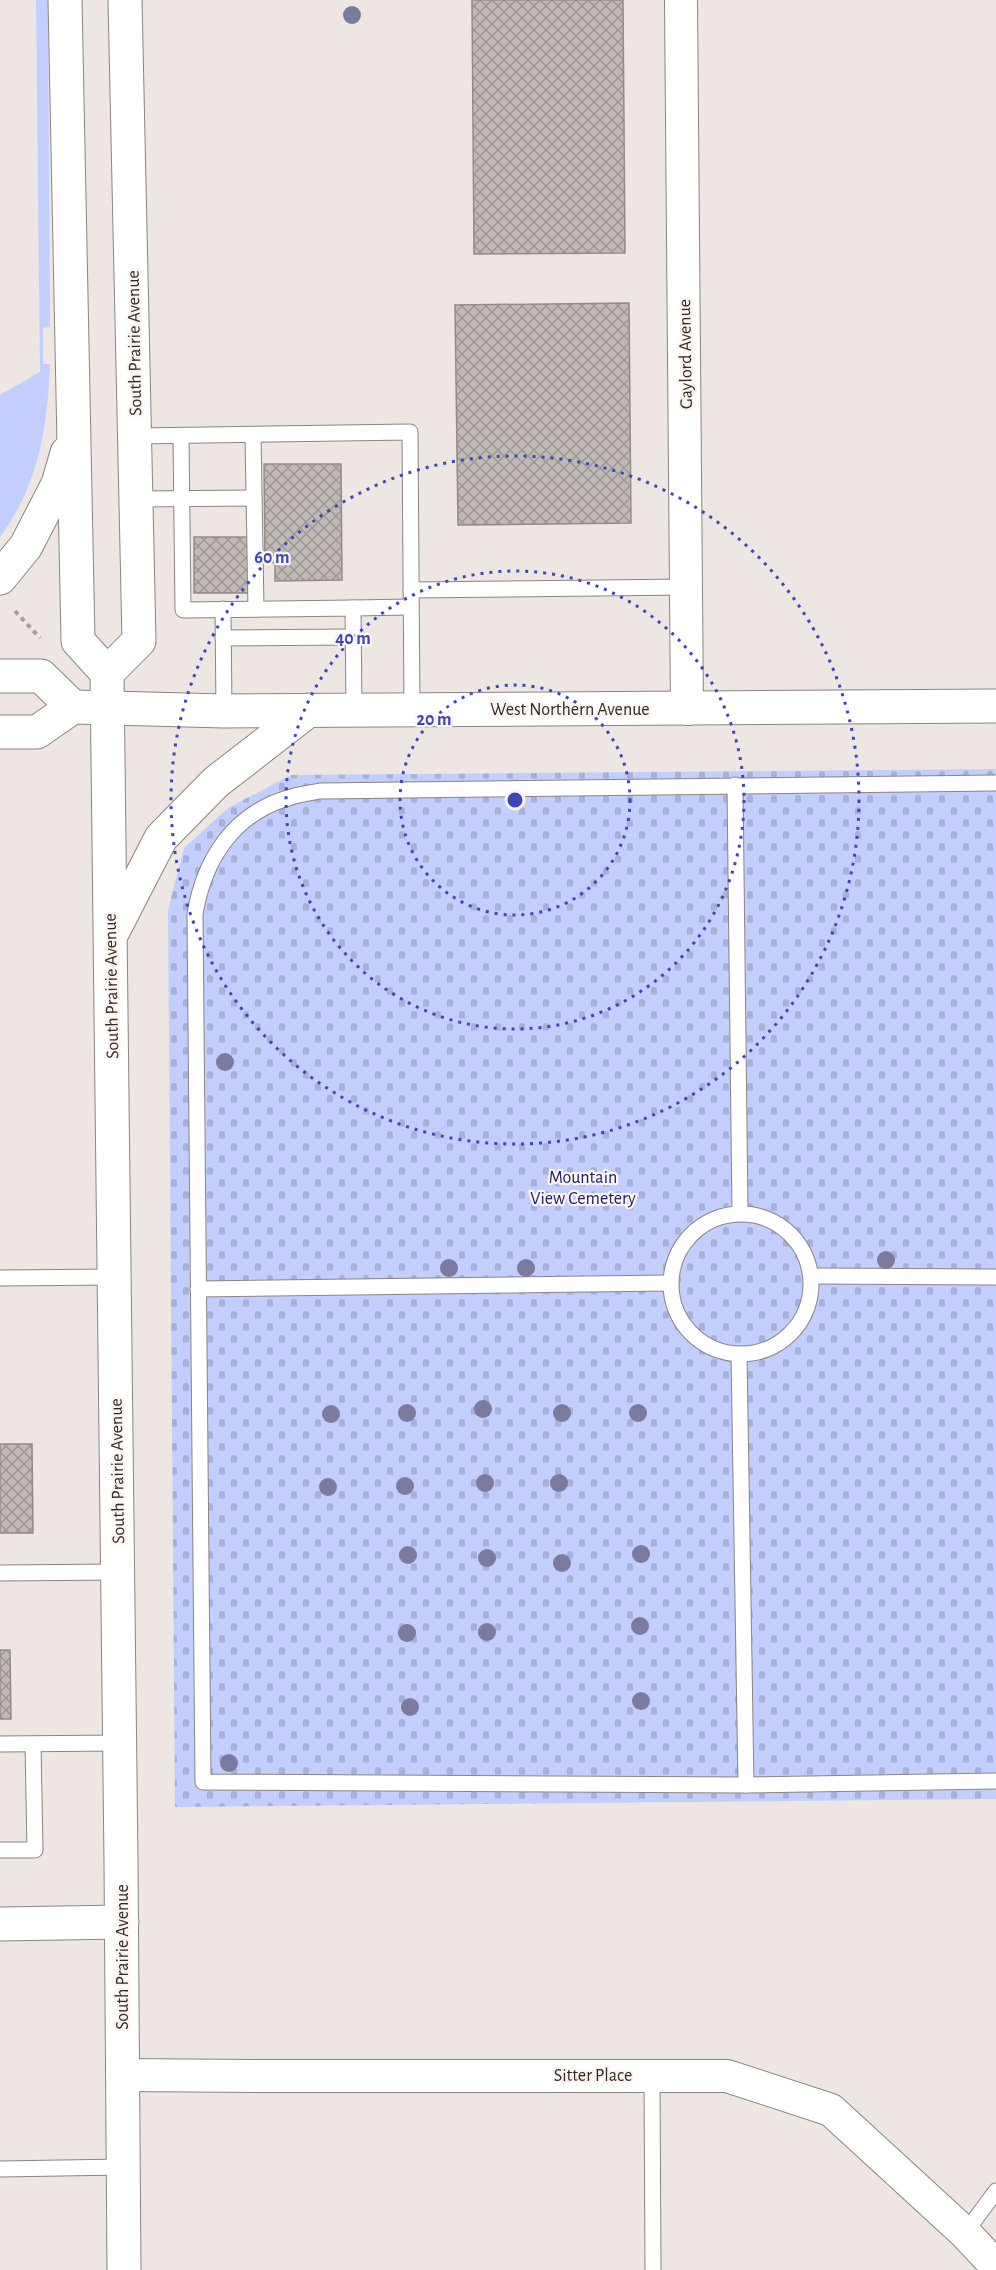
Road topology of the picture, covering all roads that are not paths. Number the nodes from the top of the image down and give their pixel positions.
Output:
1 (65, 0) edge
2 (125, 0) edge
3 (681, 0) edge
4 (75, 429) junction
5 (253, 435) junction
6 (136, 436) junction
7 (181, 436) junction
8 (254, 498) junction
9 (138, 499) junction
10 (182, 499) junction
11 (0, 578) edge
12 (687, 587) junction
13 (411, 590) junction
14 (411, 607) junction
15 (353, 608) junction
16 (223, 609) junction
17 (256, 609) junction
18 (353, 637) junction
19 (223, 638) junction
20 (107, 673) junction
21 (0, 676) edge
22 (996, 706) edge
23 (73, 707) junction
24 (107, 708) junction
25 (687, 709) junction
26 (309, 710) junction
27 (354, 710) junction
28 (412, 710) junction
29 (224, 711) junction
30 (0, 732) edge
31 (996, 783) edge
32 (735, 785) junction
33 (110, 937) junction
34 (740, 1213) junction
35 (811, 1276) junction
36 (115, 1277) junction
37 (996, 1277) edge
38 (0, 1278) edge
39 (669, 1283) junction
40 (198, 1289) junction
41 (739, 1355) junction
42 (118, 1572) junction
43 (0, 1573) edge
44 (120, 1743) junction
45 (0, 1744) edge
46 (33, 1744) junction
47 (996, 1781) edge
48 (746, 1785) junction
49 (0, 1850) edge
50 (122, 1922) junction
51 (0, 1924) edge
52 (122, 2074) junction
53 (652, 2075) junction
54 (123, 2168) junction
55 (0, 2169) edge
56 (996, 2191) edge
57 (965, 2233) junction
58 (996, 2266) edge
59 (124, 2270) edge
60 (653, 2270) edge

1 - 4 main road
2 - 6 main road, South Prairie Avenue
3 - 12 street, Gaylord Avenue
4 - 11 main road
4 - 20 main road
5 - 7 lane
5 - 8 lane
5 - 13 lane
6 - 7 lane
6 - 9 main road, South Prairie Avenue
7 - 10 lane
8 - 10 lane
8 - 17 lane
9 - 10 lane
9 - 20 main road, South Prairie Avenue
10 - 16 lane
12 - 13 lane
12 - 25 street, Gaylord Avenue
13 - 14 lane
14 - 15 lane
14 - 28 lane
15 - 17 lane
15 - 18 lane
16 - 17 lane
16 - 19 lane
18 - 19 lane
18 - 27 lane
19 - 29 lane
20 - 24 main road, South Prairie Avenue
21 - 23 main road
22 - 25 main road, West Northern Avenue
23 - 24 main road, West Northern Avenue
23 - 30 main road
24 - 29 main road, West Northern Avenue
24 - 33 main road, South Prairie Avenue
25 - 28 main road, West Northern Avenue
26 - 27 main road, West Northern Avenue
26 - 29 main road, West Northern Avenue
26 - 33 main road
27 - 28 main road, West Northern Avenue
31 - 32 lane
32 - 34 lane
32 - 40 lane
33 - 36 main road, South Prairie Avenue
34 - 35 lane
34 - 39 lane
35 - 37 lane
35 - 41 lane
36 - 38 lane
36 - 42 main road, South Prairie Avenue
39 - 40 lane
39 - 41 lane
40 - 48 lane
41 - 48 lane
42 - 43 lane
42 - 44 main road, South Prairie Avenue
44 - 46 lane
44 - 50 main road, South Prairie Avenue
45 - 46 lane
46 - 49 lane
47 - 48 lane
50 - 51 main road
50 - 52 main road, South Prairie Avenue
52 - 53 street, Sitter Place
52 - 54 main road, South Prairie Avenue
53 - 57 street, Sitter Place
53 - 60 lane
54 - 55 lane
54 - 59 main road, South Prairie Avenue
56 - 57 lane
57 - 58 street, Sitter Place

